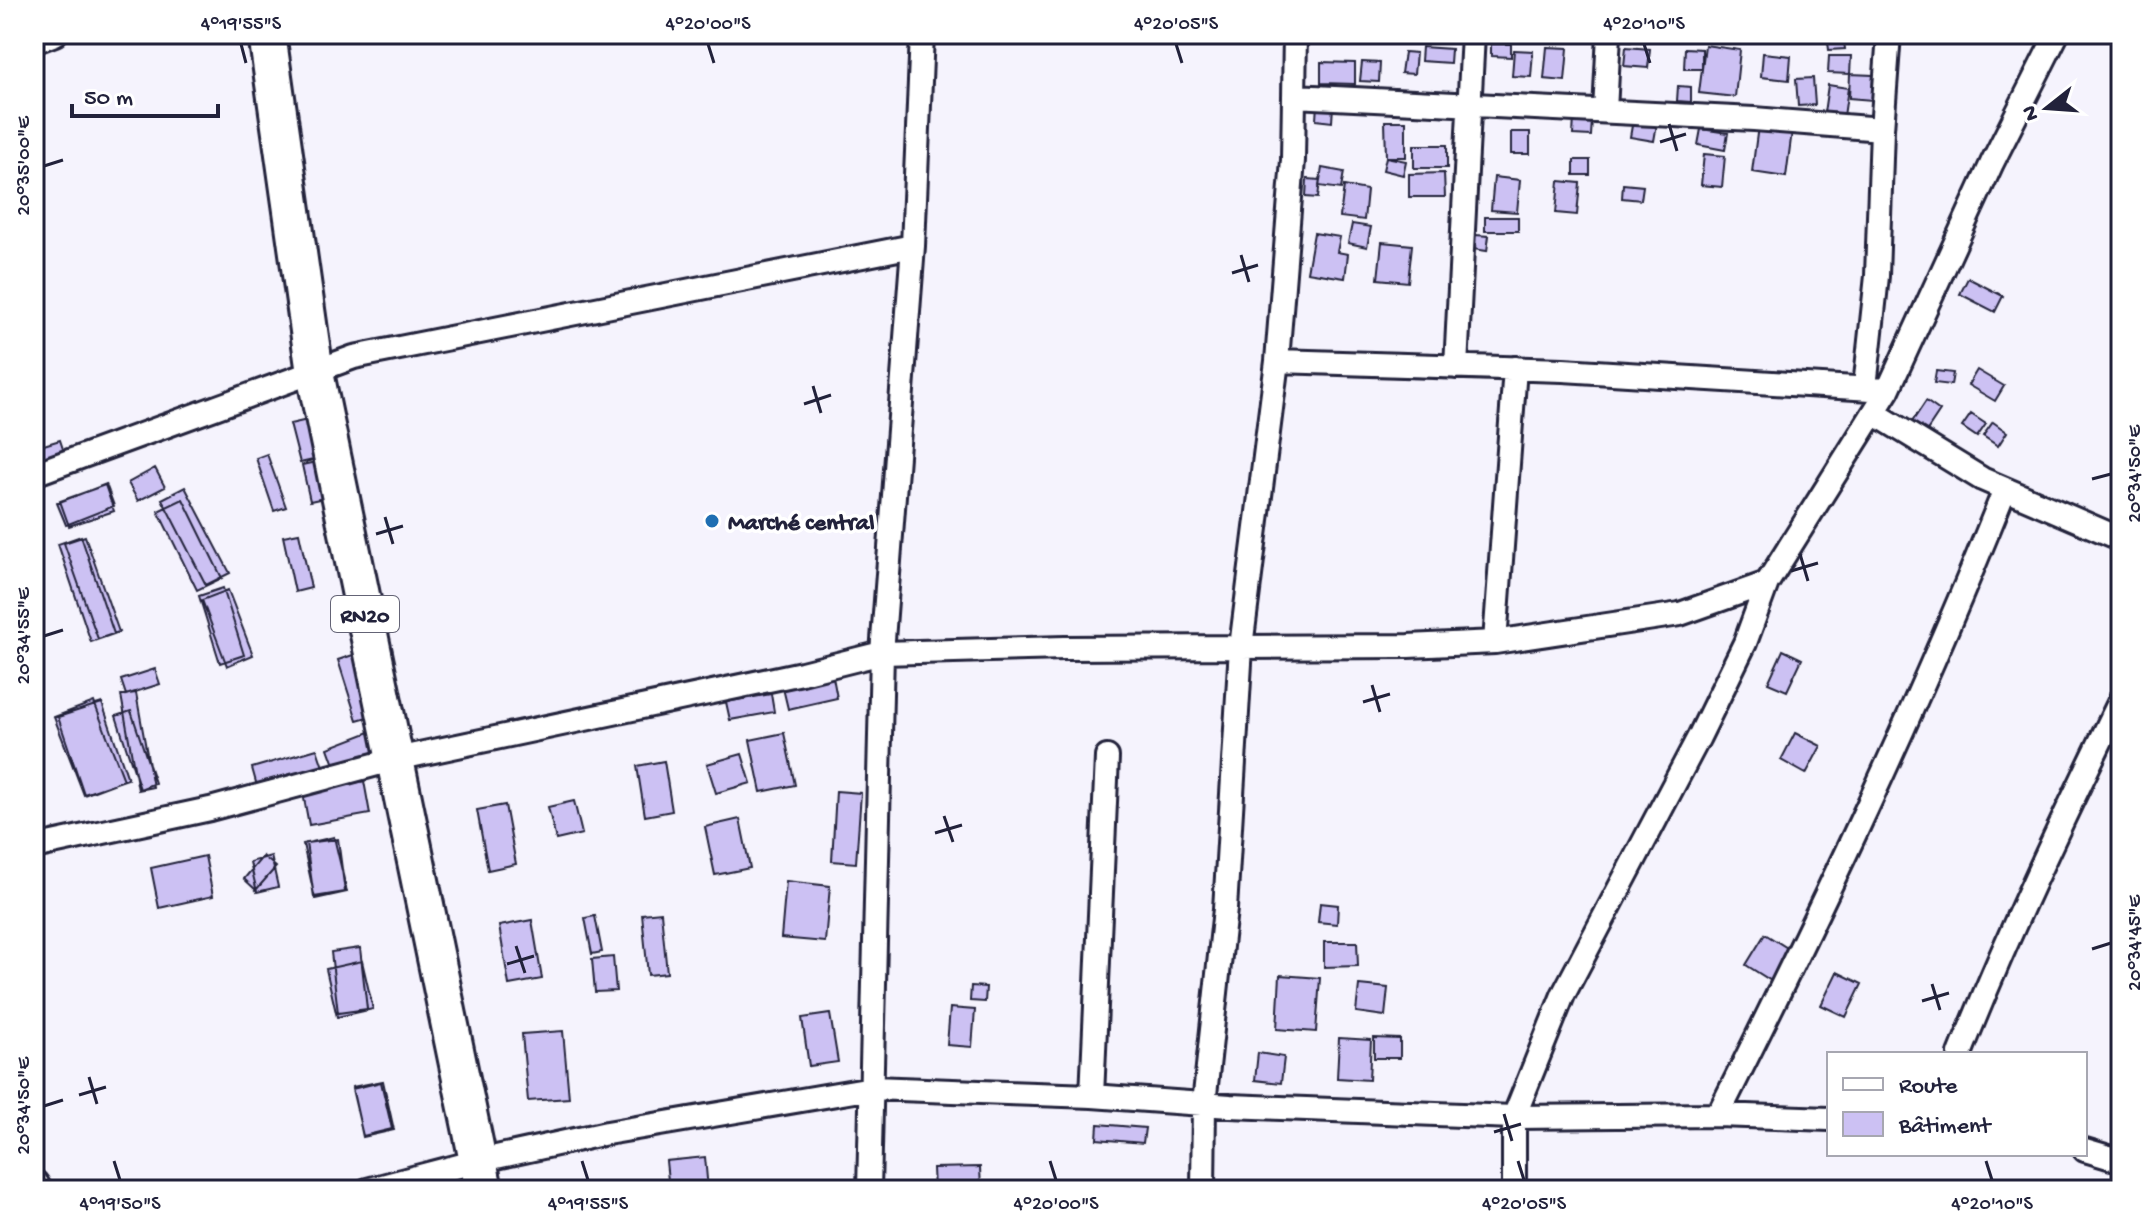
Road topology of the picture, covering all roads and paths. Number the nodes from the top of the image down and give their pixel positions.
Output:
1 (55, 34) edge
2 (267, 34) edge
3 (922, 34) edge
4 (1295, 34) edge
5 (1473, 34) edge
6 (1609, 34) edge
7 (1889, 34) edge
8 (2057, 34) edge
9 (34, 42) edge
10 (1294, 96) junction
11 (1470, 103) junction
12 (1605, 111) junction
13 (1882, 129) junction
14 (913, 246) junction
15 (1277, 361) junction
16 (1456, 367) junction
17 (1515, 368) junction
18 (315, 373) junction
19 (1865, 387) junction
20 (1888, 390) junction
21 (1874, 413) junction
22 (34, 474) edge
23 (2005, 489) junction
24 (2121, 539) edge
25 (1767, 583) junction
26 (1495, 642) junction
27 (1241, 647) junction
28 (882, 653) junction
29 (2121, 699) edge
30 (1107, 757) dead end
31 (396, 759) junction
32 (34, 847) edge
33 (1961, 1052) edge
34 (872, 1088) junction
35 (1092, 1096) junction
36 (1204, 1104) junction
37 (1718, 1115) junction
38 (1514, 1117) junction
39 (1827, 1119) edge
40 (2087, 1151) edge
41 (2112, 1158) dead end
42 (481, 1176) edge
43 (367, 1190) edge
44 (869, 1190) edge
45 (1203, 1190) edge
46 (1514, 1190) edge

1 - 9 street
2 - 18 main road, RN20
3 - 14 street
4 - 10 street
5 - 11 street
6 - 12 street
7 - 13 street
8 - 20 street
10 - 11 street
10 - 15 street
11 - 12 street
11 - 16 street
12 - 13 street
13 - 19 street
14 - 18 street
14 - 28 street
15 - 16 street
15 - 27 street
16 - 17 street
17 - 19 street
17 - 26 street
18 - 22 street
18 - 31 main road, RN20
19 - 20 street
20 - 21 street
21 - 23 street
21 - 25 street
23 - 24 street
23 - 37 street
25 - 26 street
25 - 38 street
26 - 27 street
27 - 28 street
27 - 36 street
28 - 31 street
28 - 34 street
29 - 33 street
30 - 35 street
31 - 32 street
31 - 42 main road, RN20
34 - 35 street
34 - 42 street
34 - 44 street
35 - 36 street
36 - 38 street
36 - 45 street
37 - 38 street
37 - 39 street
38 - 46 street
40 - 41 street
42 - 43 street

